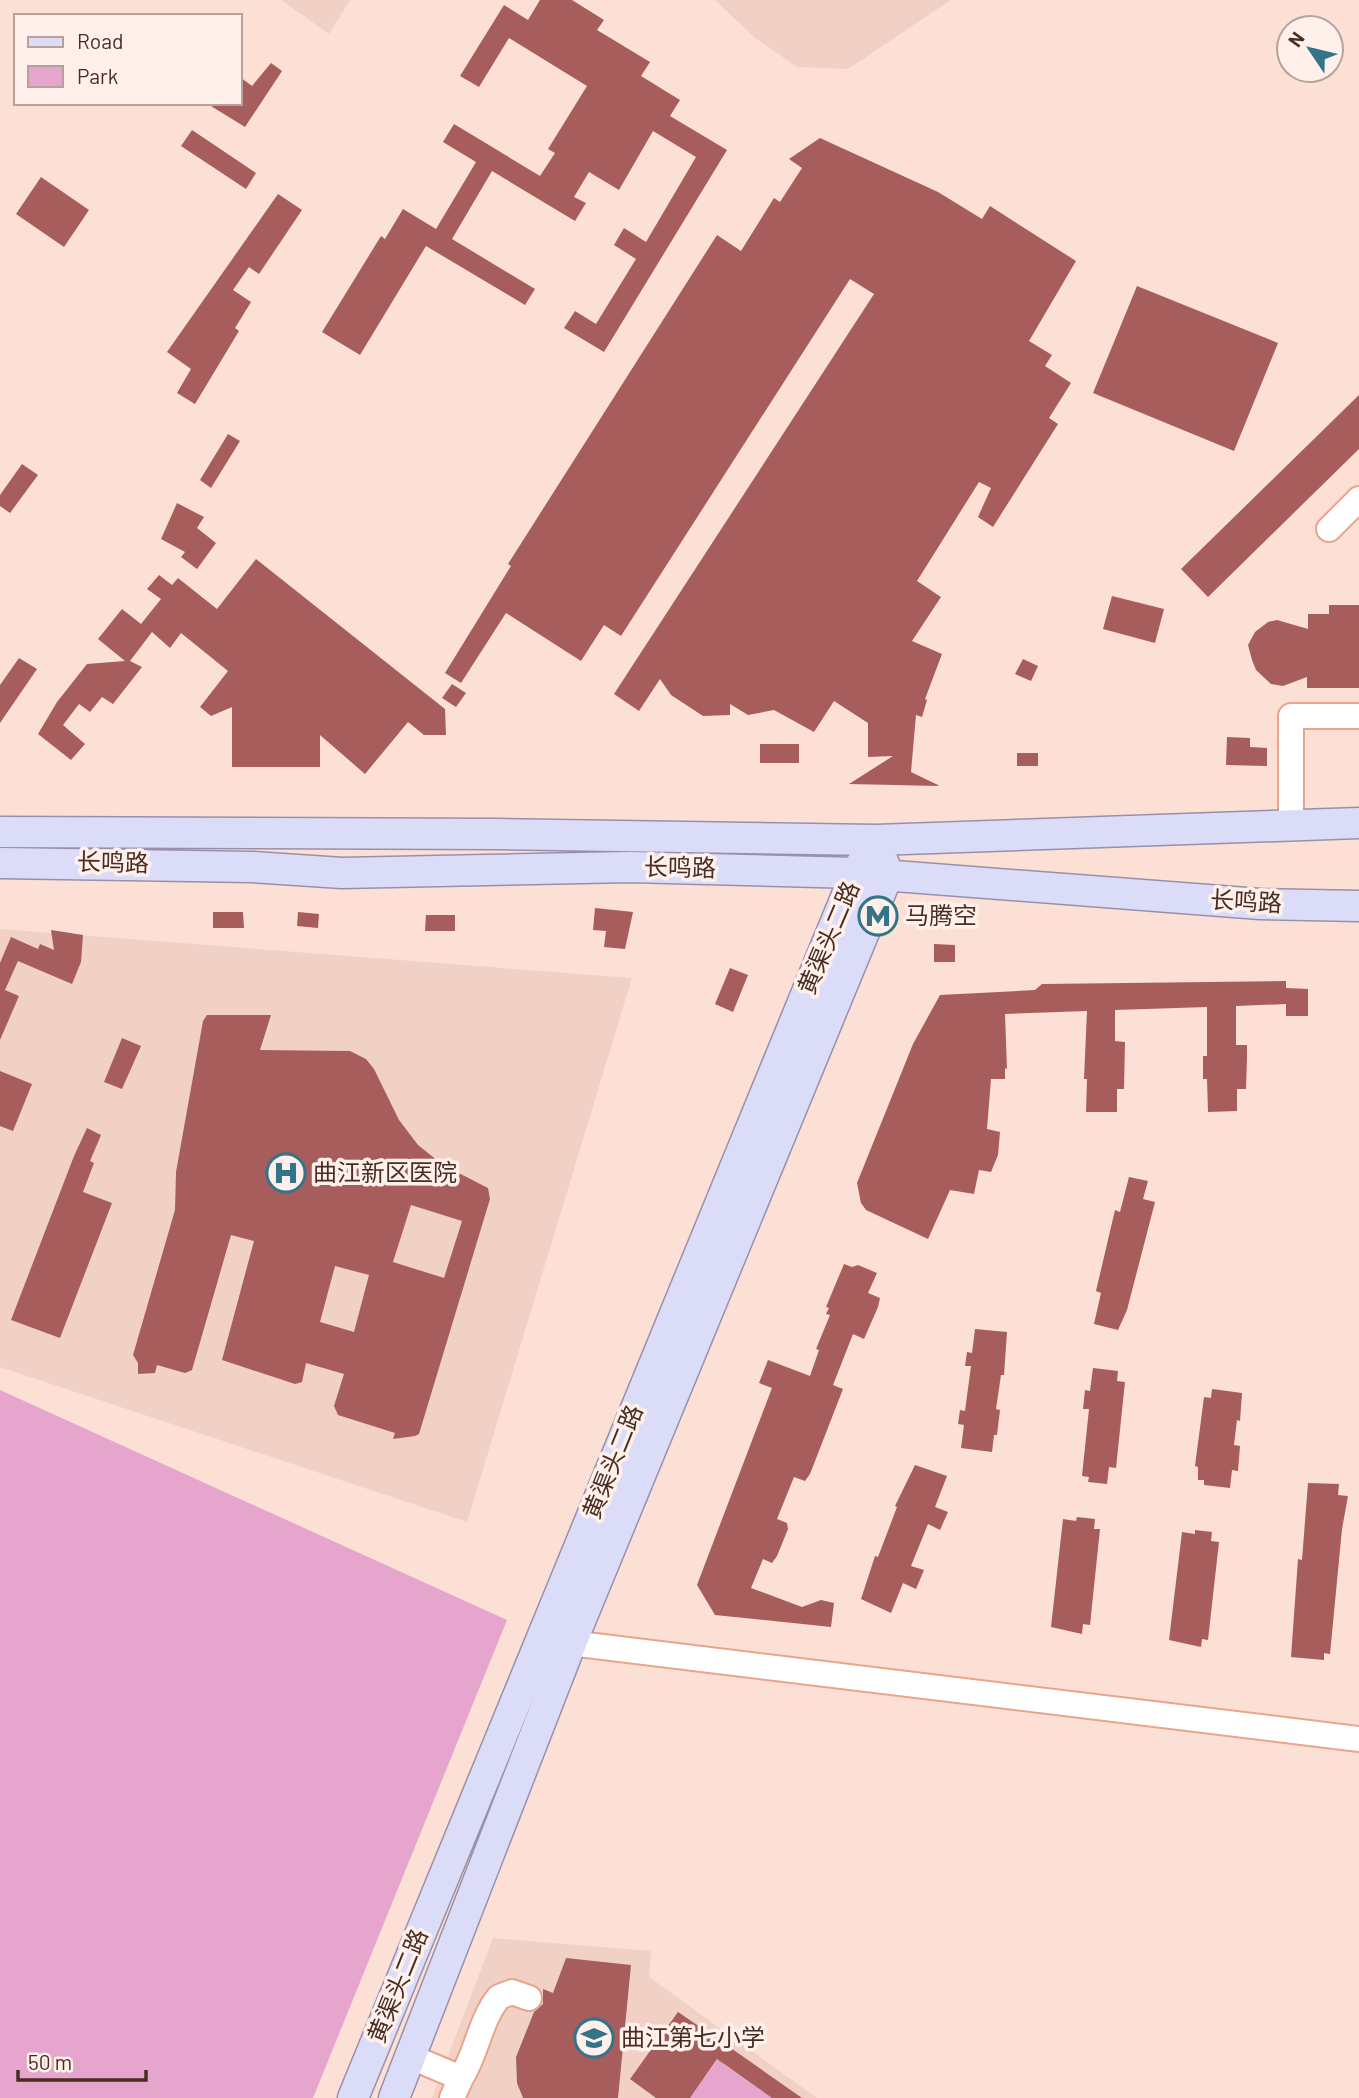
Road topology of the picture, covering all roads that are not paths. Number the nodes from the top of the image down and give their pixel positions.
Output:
1 (1359, 499) edge
2 (1329, 529) dead end
3 (1359, 716) edge
4 (1359, 823) edge
5 (1291, 824) junction
6 (0, 832) edge
7 (876, 840) junction
8 (0, 863) edge
9 (856, 873) junction
10 (888, 874) junction
11 (1359, 906) edge
12 (540, 1639) junction
13 (571, 1643) junction
14 (1359, 1739) edge
15 (528, 1998) dead end
16 (411, 2056) junction
17 (457, 2088) edge
18 (353, 2098) edge
19 (394, 2098) edge

1 - 2 street
3 - 5 street
4 - 5 main road, 长鸣路
5 - 7 main road, 长鸣路
6 - 7 main road, 长鸣路
7 - 9 main road, 黄渠头二路
7 - 10 main road, 黄渠头二路
8 - 9 main road, 长鸣路
9 - 10 main road, 长鸣路
9 - 12 main road, 黄渠头二路
10 - 11 main road, 长鸣路
10 - 13 main road, 黄渠头二路
12 - 13 street
12 - 18 main road, 黄渠头二路
13 - 14 street
13 - 16 main road, 黄渠头二路
15 - 17 street
16 - 17 street
16 - 19 main road, 黄渠头二路

